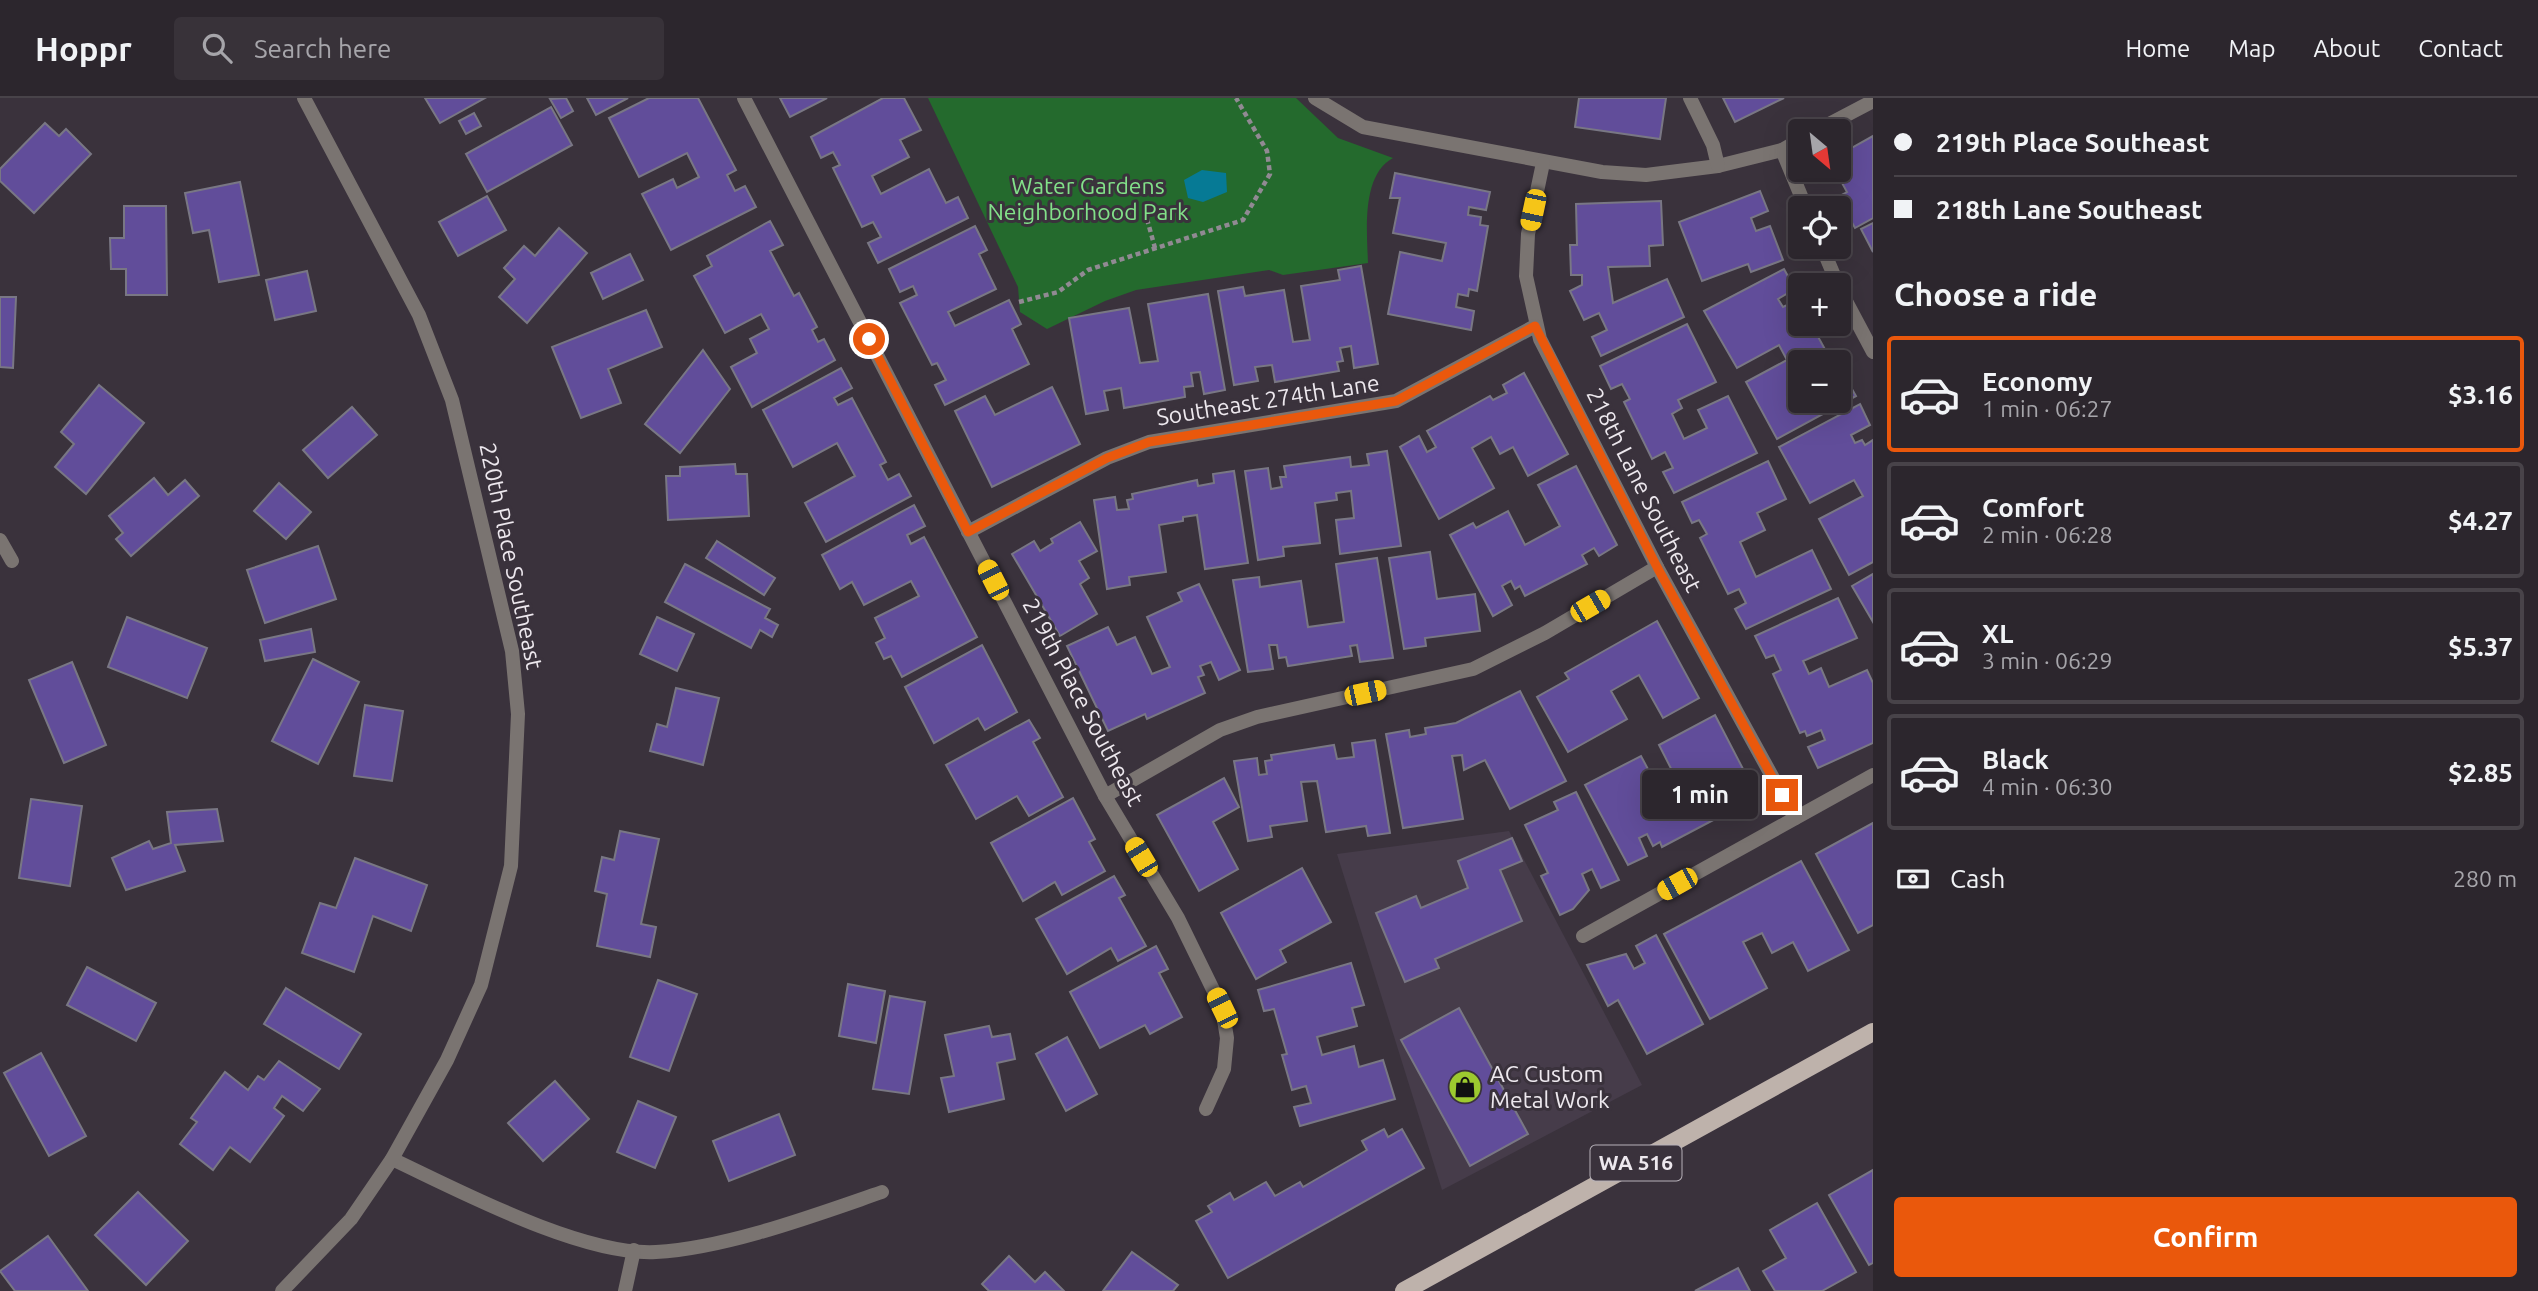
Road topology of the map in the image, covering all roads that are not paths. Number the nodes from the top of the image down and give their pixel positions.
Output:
1 (304, 98) edge
2 (744, 98) edge
3 (1315, 98) edge
4 (1690, 98) edge
5 (1873, 101) edge
6 (1839, 119) edge
7 (1788, 146) edge
8 (1782, 149) junction
9 (1543, 163) junction
10 (1718, 166) junction
11 (1801, 196) edge
12 (1851, 310) edge
13 (1535, 326) junction
14 (1873, 352) edge
15 (968, 532) junction
16 (0, 540) edge
17 (12, 561) dead end
18 (1657, 567) junction
19 (1873, 775) edge
20 (1105, 796) junction
21 (1795, 818) junction
22 (1583, 936) dead end
23 (1873, 1032) edge
24 (1206, 1109) dead end
25 (392, 1159) junction
26 (882, 1192) dead end
27 (634, 1250) junction
28 (282, 1291) edge
29 (625, 1291) edge
30 (1404, 1291) edge

1 - 25 street, 220th Place Southeast
2 - 15 street, 219th Place Southeast
3 - 9 street
4 - 10 street
5 - 6 street
7 - 8 street
8 - 10 street
8 - 11 street
9 - 10 street
9 - 13 street, 218th Lane Southeast
12 - 14 street
13 - 15 street, Southeast 274th Lane
13 - 18 street, 218th Lane Southeast
15 - 20 street, 219th Place Southeast
16 - 17 street
18 - 20 street
18 - 21 street, 218th Lane Southeast
19 - 21 street
20 - 24 street, 219th Place Southeast
21 - 22 street
23 - 30 main road, WA 516
25 - 27 street
25 - 28 street, 220th Place Southeast
26 - 27 street
27 - 29 street

